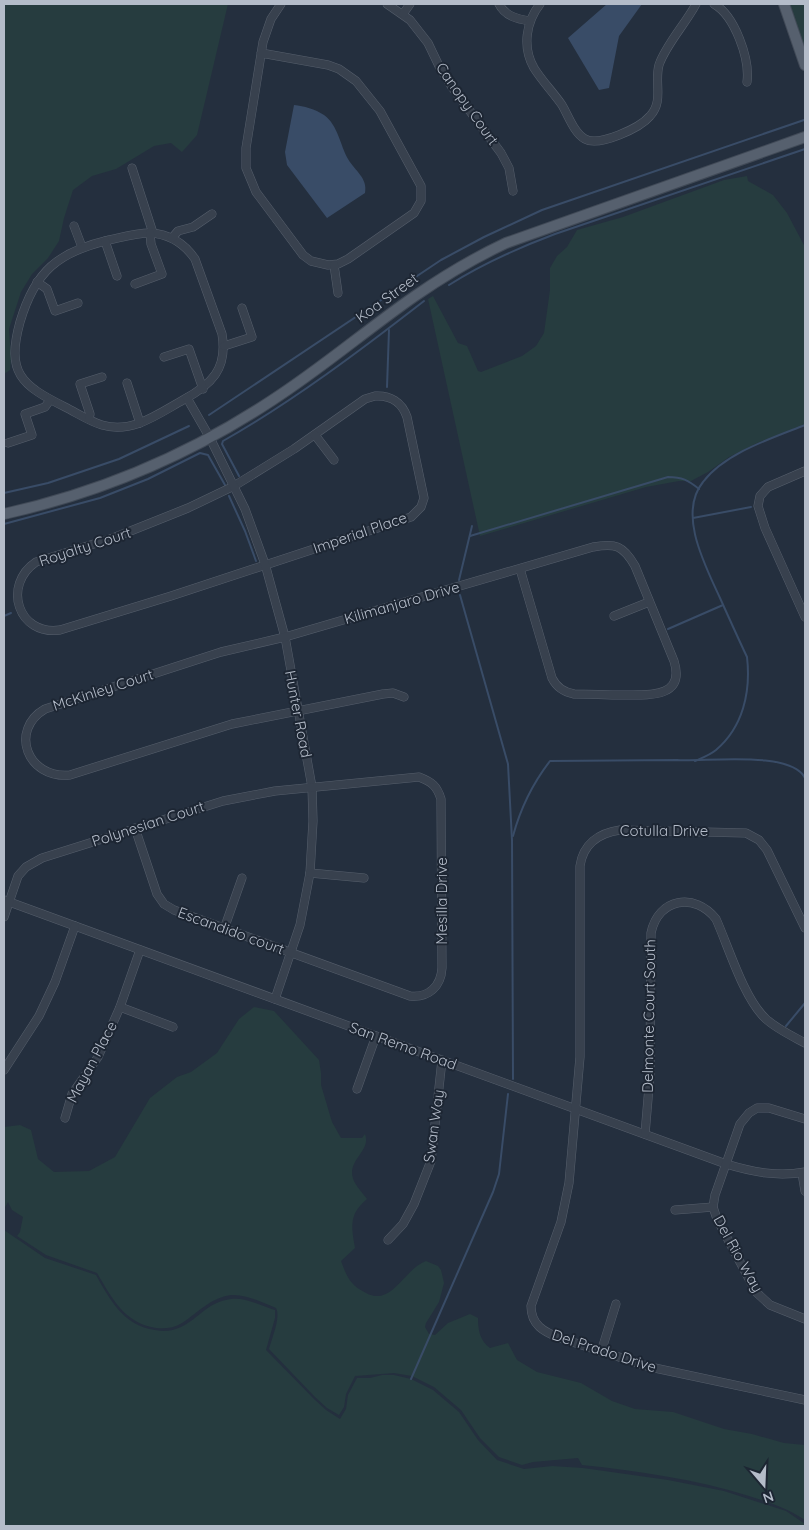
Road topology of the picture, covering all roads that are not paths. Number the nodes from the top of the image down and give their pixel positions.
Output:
1 (281, 4) edge
2 (387, 4) edge
3 (410, 4) edge
4 (499, 4) edge
5 (540, 4) edge
6 (696, 4) edge
7 (714, 4) edge
8 (784, 4) edge
9 (403, 14) junction
10 (530, 21) junction
11 (261, 53) junction
12 (805, 65) edge
13 (747, 82) dead end
14 (805, 137) edge
15 (132, 168) dead end
16 (513, 191) dead end
17 (212, 214) dead end
18 (74, 226) dead end
19 (152, 233) junction
20 (172, 238) junction
21 (105, 241) junction
22 (82, 247) junction
23 (334, 265) junction
24 (117, 276) dead end
25 (37, 282) junction
26 (135, 284) dead end
27 (338, 293) dead end
28 (78, 303) dead end
29 (242, 308) dead end
30 (224, 346) junction
31 (164, 358) dead end
32 (102, 377) dead end
33 (126, 383) dead end
34 (203, 389) junction
35 (187, 398) junction
36 (50, 400) junction
37 (88, 419) junction
38 (140, 423) junction
39 (315, 435) junction
40 (210, 438) junction
41 (8, 444) dead end
42 (334, 460) dead end
43 (805, 471) edge
44 (234, 486) junction
45 (4, 514) edge
46 (265, 564) junction
47 (520, 569) junction
48 (649, 602) junction
49 (614, 616) dead end
50 (805, 617) edge
51 (285, 637) junction
52 (404, 697) dead end
53 (298, 710) junction
54 (312, 787) junction
55 (136, 828) junction
56 (310, 873) junction
57 (242, 878) dead end
58 (364, 878) dead end
59 (6, 901) edge
60 (4, 917) edge
61 (75, 926) junction
62 (805, 928) edge
63 (224, 929) junction
64 (140, 950) junction
65 (291, 953) junction
66 (275, 999) junction
67 (120, 1007) junction
68 (173, 1027) dead end
69 (376, 1036) junction
70 (805, 1043) edge
71 (442, 1060) junction
72 (4, 1070) edge
73 (357, 1089) dead end
74 (576, 1109) junction
75 (65, 1118) dead end
76 (805, 1119) edge
77 (644, 1134) junction
78 (726, 1164) junction
79 (804, 1173) edge
80 (805, 1191) edge
81 (713, 1207) junction
82 (675, 1210) dead end
83 (388, 1240) dead end
84 (616, 1304) dead end
85 (805, 1319) edge
86 (601, 1352) junction
87 (805, 1400) edge

1 - 11 street
2 - 9 street, Canopy Court
3 - 9 street
4 - 10 street
5 - 10 street
6 - 10 street
7 - 13 street
8 - 12 main road
9 - 16 street, Canopy Court
11 - 23 street
11 - 23 street
14 - 40 main road, Koa Street
15 - 19 street
17 - 20 street
18 - 22 street
19 - 20 street
19 - 21 street
19 - 26 street
20 - 30 street
21 - 22 street
21 - 24 street
22 - 25 street
23 - 27 street
25 - 28 street
25 - 36 street
29 - 30 street
30 - 34 street
31 - 34 street
32 - 37 street
33 - 38 street
34 - 35 street
35 - 38 street
35 - 40 street, Hunter Road
36 - 37 street
36 - 41 street
37 - 38 street
39 - 42 street
39 - 44 street, Imperial Place
39 - 46 street, Imperial Place
40 - 44 street, Hunter Road
40 - 45 main road, Koa Street
43 - 50 street
44 - 46 street, Hunter Road
44 - 46 street, Royalty Court
46 - 51 street, Hunter Road
47 - 48 street, Kilimanjaro Drive
47 - 48 street, Kilimanjaro Drive
47 - 51 street, Kilimanjaro Drive
48 - 49 street
51 - 53 street, Hunter Road
51 - 53 street, McKinley Court
52 - 53 street, McKinley Court
53 - 54 street, Hunter Road
54 - 55 street, Polynesian Court
54 - 56 street, Hunter Road
54 - 65 street, Mesilla Drive
55 - 59 street, Polynesian Court
55 - 63 street, Escandido court
56 - 58 street
56 - 65 street, Hunter Road
57 - 63 street
59 - 60 street, Polynesian Court
59 - 61 street, San Remo Road
61 - 64 street, San Remo Road
61 - 72 street
62 - 74 street, Cotulla Drive
63 - 65 street, Escandido court
64 - 66 street, San Remo Road
64 - 67 street, Mayan Place
65 - 66 street, Hunter Road
66 - 69 street, San Remo Road
67 - 68 street
67 - 75 street, Mayan Place
69 - 71 street, San Remo Road
69 - 73 street
70 - 77 street, Delmonte Court South
71 - 74 street, San Remo Road
71 - 83 street, Swan Way
74 - 77 street, San Remo Road
74 - 86 street, Del Prado Drive
76 - 78 street, Del Rio Way
77 - 78 street, San Remo Road
78 - 79 street, San Remo Road
78 - 81 street, Del Rio Way
79 - 80 street
81 - 82 street
81 - 85 street, Del Rio Way
84 - 86 street
86 - 87 street, Del Prado Drive

